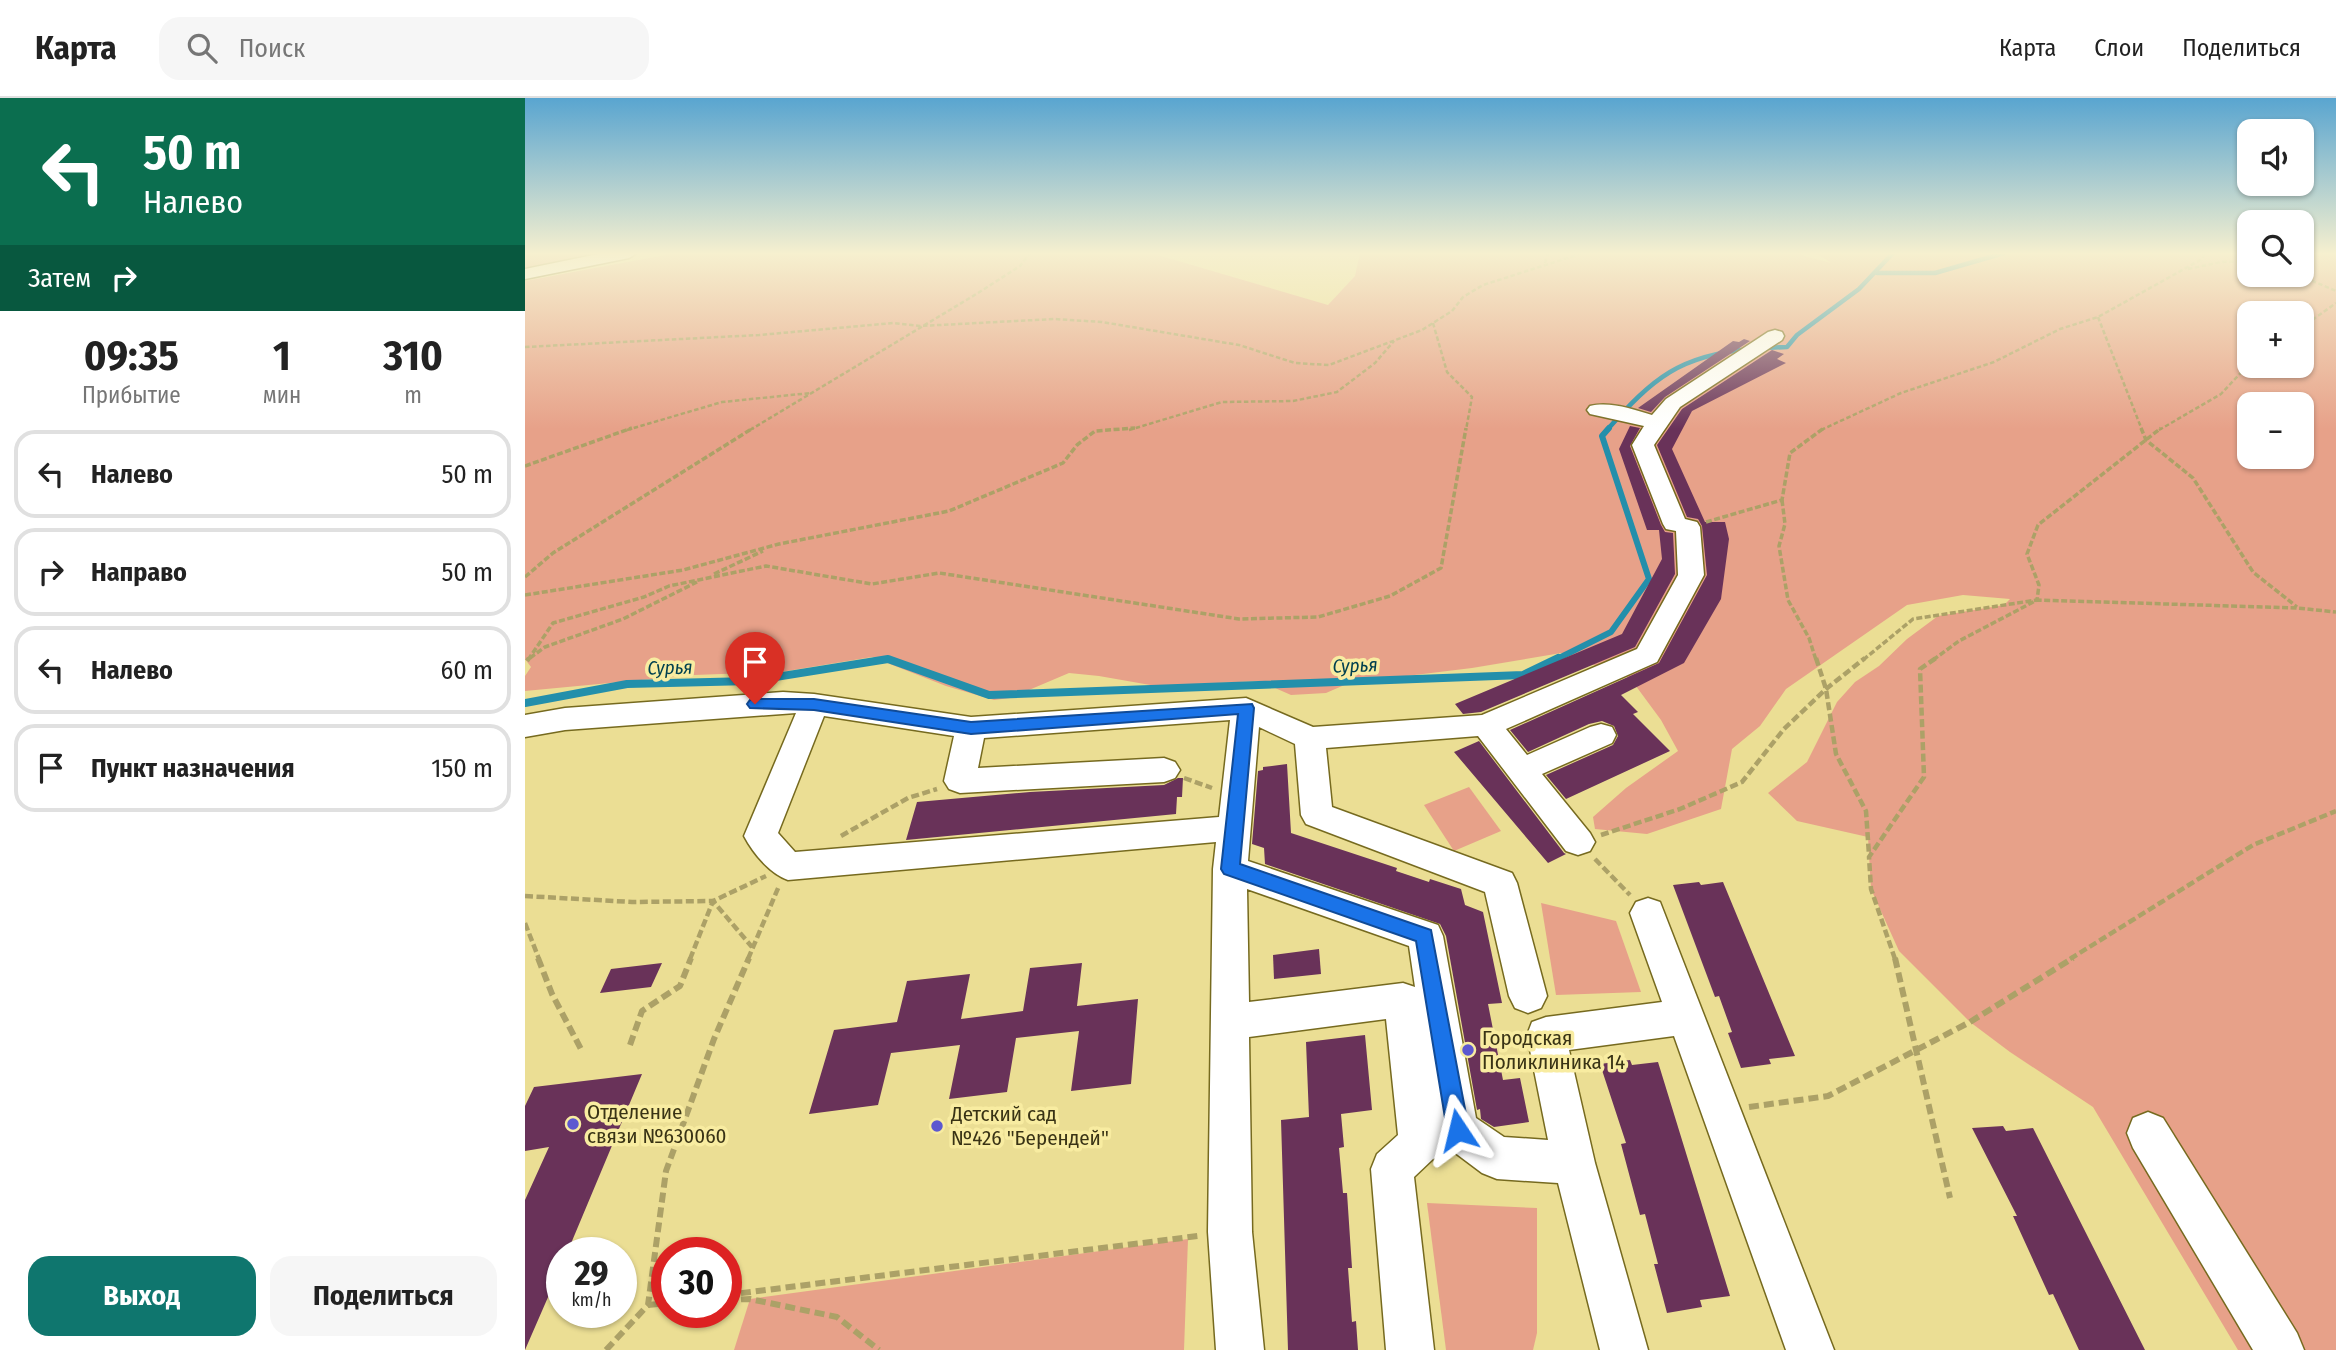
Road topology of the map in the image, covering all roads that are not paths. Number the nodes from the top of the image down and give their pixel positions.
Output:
1 (1775, 336) dead end
2 (1597, 411) dead end
3 (1656, 423) junction
4 (814, 704) junction
5 (1247, 708) junction
6 (1486, 725) junction
7 (525, 726) edge
8 (971, 728) junction
9 (1601, 735) dead end
10 (1310, 738) junction
11 (1164, 770) road end
12 (1522, 770) junction
13 (1215, 829) dead end
14 (1578, 842) road end
15 (1230, 869) junction
16 (1648, 913) road end
17 (1528, 996) dead end
18 (1685, 1017) junction
19 (1230, 1022) junction
20 (2148, 1133) dead end
21 (1439, 1137) junction
22 (1574, 1163) junction
23 (1240, 1350) edge
24 (1410, 1350) edge
25 (1624, 1350) edge
26 (1810, 1350) edge
27 (2280, 1350) edge

1 - 3 street
2 - 3 street
3 - 6 street
4 - 7 street
4 - 8 street
4 - 13 street
5 - 8 street
5 - 10 street
5 - 15 street
6 - 10 street
6 - 12 street
8 - 11 street
9 - 12 street
10 - 17 street
12 - 14 street
15 - 19 street
15 - 21 street
16 - 18 street
18 - 22 street
18 - 26 street
19 - 21 street
19 - 23 street
20 - 27 street
21 - 22 street
21 - 24 street
22 - 25 street

